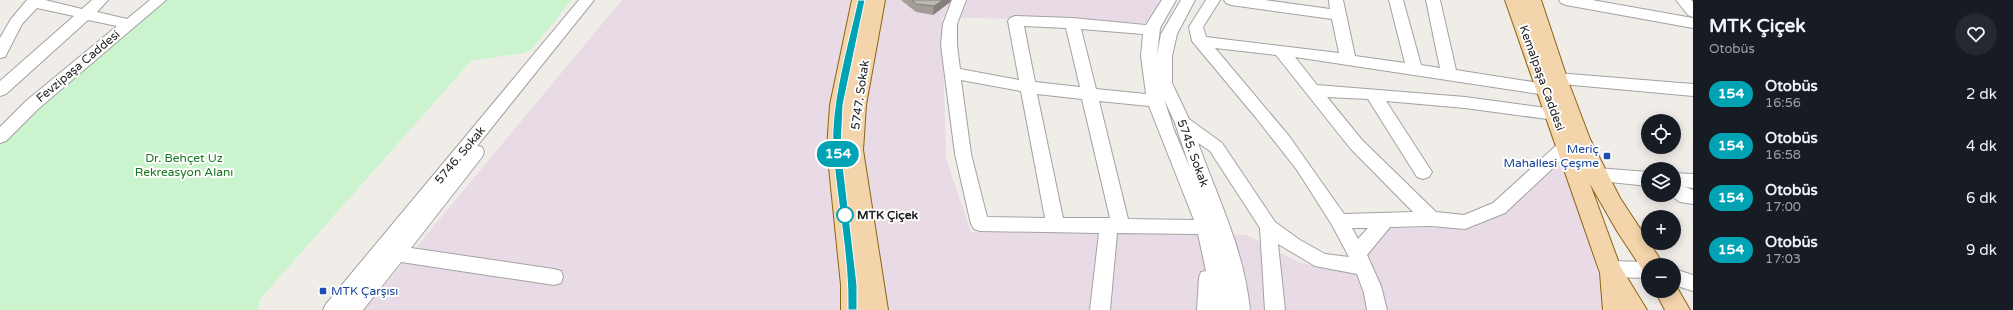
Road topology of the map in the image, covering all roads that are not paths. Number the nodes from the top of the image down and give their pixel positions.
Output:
1 (101, 0) edge
2 (159, 0) edge
3 (587, 0) edge
4 (600, 0) edge
5 (861, 0) edge
6 (876, 0) edge
7 (959, 0) edge
8 (1169, 0) edge
9 (1188, 0) edge
10 (1213, 0) edge
11 (1230, 0) edge
12 (1396, 0) edge
13 (1433, 0) edge
14 (1514, 0) edge
15 (1532, 0) edge
16 (1566, 0) edge
17 (1683, 0) edge
18 (34, 1) edge
19 (1337, 7) edge
20 (1693, 12) edge
21 (85, 15) junction
22 (1072, 23) junction
23 (1693, 23) edge
24 (128, 24) junction
25 (1152, 30) junction
26 (1200, 42) junction
27 (1281, 50) junction
28 (0, 53) edge
29 (1348, 60) junction
30 (1414, 69) junction
31 (952, 73) junction
32 (1449, 73) junction
33 (1552, 84) junction
34 (1027, 87) junction
35 (0, 90) edge
36 (1313, 90) junction
37 (1693, 90) edge
38 (1089, 94) junction
39 (1373, 94) junction
40 (1155, 101) junction
41 (1555, 114) junction
42 (1183, 123) junction
43 (0, 137) edge
44 (1566, 146) junction
45 (1423, 172) dead end
46 (1597, 175) junction
47 (1641, 178) edge
48 (1681, 180) edge
49 (1693, 180) edge
50 (1681, 194) edge
51 (1693, 197) edge
52 (1431, 219) junction
53 (1385, 220) junction
54 (1340, 221) junction
55 (1055, 225) junction
56 (1115, 226) junction
57 (1205, 227) junction
58 (1269, 227) junction
59 (389, 252) junction
60 (1647, 258) edge
61 (1214, 260) junction
62 (1360, 260) junction
63 (1610, 268) junction
64 (1641, 270) edge
65 (554, 277) dead end
66 (1681, 280) edge
67 (1693, 284) edge
68 (1671, 298) edge
69 (333, 310) edge
70 (352, 310) edge
71 (853, 310) edge
72 (876, 310) edge
73 (1100, 310) edge
74 (1207, 310) edge
75 (1221, 310) edge
76 (1240, 310) edge
77 (1275, 310) edge
78 (1376, 310) edge
79 (1615, 310) edge
80 (1635, 310) edge
81 (1678, 310) edge

1 - 21 street
2 - 24 street, Fevzipaşa Caddesi
3 - 59 street, 5746. Sokak
4 - 59 street, 5746. Sokak
5 - 71 main road, 5747. Sokak
6 - 72 main road, 5747. Sokak
7 - 31 street
8 - 25 street, 5745. Sokak
9 - 42 street, 5745. Sokak
10 - 26 street
11 - 19 street
12 - 30 street
13 - 32 street
14 - 33 main road, Kemalpaşa Caddesi
15 - 33 main road, Kemalpaşa Caddesi
16 - 23 street
17 - 20 street
18 - 21 street
18 - 28 street
19 - 29 street
21 - 24 street
21 - 35 street
22 - 25 street
22 - 34 street
22 - 38 street
24 - 43 street, Fevzipaşa Caddesi
25 - 40 street, 5745. Sokak
26 - 27 street
26 - 54 street
27 - 29 street
27 - 36 street
29 - 30 street
30 - 32 street
31 - 34 street
31 - 55 street
32 - 33 street
33 - 37 street
33 - 41 main road, Kemalpaşa Caddesi
33 - 46 main road, Kemalpaşa Caddesi
34 - 38 street
34 - 55 street
36 - 39 street
36 - 52 street
38 - 40 street
38 - 56 street
39 - 41 street
39 - 45 street
40 - 57 street, 5745. Sokak
41 - 44 main road, Kemalpaşa Caddesi
42 - 58 street
42 - 76 street, 5745. Sokak
44 - 52 street
44 - 63 main road, Kemalpaşa Caddesi
46 - 47 street
46 - 60 main road, Kemalpaşa Caddesi
48 - 49 street
50 - 51 street
52 - 53 street
53 - 54 street
53 - 62 street
54 - 62 street
55 - 56 street
56 - 57 street
56 - 73 street
57 - 61 street, 5745. Sokak
58 - 62 street
58 - 77 street
59 - 65 street
59 - 69 street, 5746. Sokak
59 - 70 street, 5746. Sokak
61 - 74 street
61 - 75 street, 5745. Sokak
62 - 78 street
63 - 64 street
63 - 79 main road
63 - 80 main road, Kemalpaşa Caddesi
66 - 67 street
68 - 81 main road

